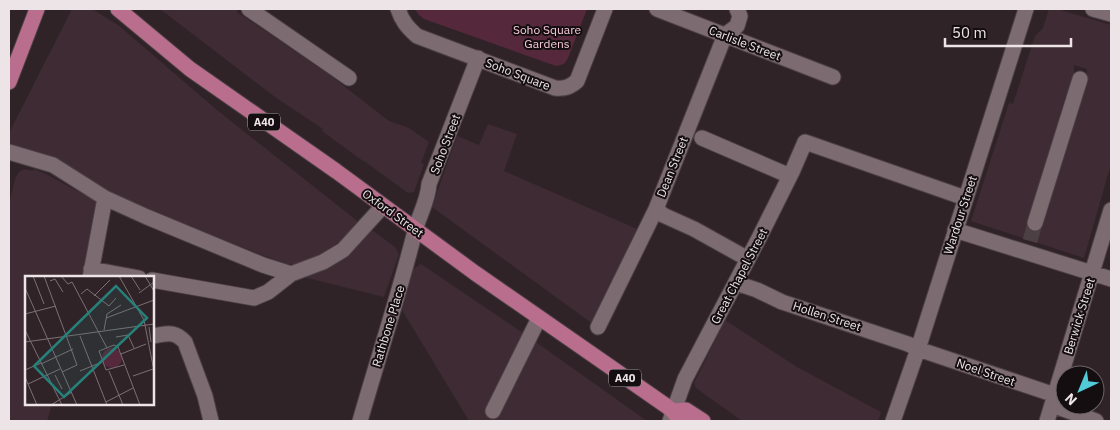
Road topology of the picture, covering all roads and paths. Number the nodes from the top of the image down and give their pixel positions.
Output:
1 (37, 9) edge
2 (118, 9) edge
3 (249, 9) edge
4 (398, 9) edge
5 (605, 9) edge
6 (657, 9) edge
7 (737, 9) edge
8 (1026, 9) edge
9 (725, 35) junction
10 (478, 58) junction
11 (833, 77) dead end
12 (349, 78) dead end
13 (1080, 79) dead end
14 (9, 82) edge
15 (702, 138) dead end
16 (9, 152) edge
17 (790, 176) junction
18 (101, 195) junction
19 (965, 198) junction
20 (383, 206) junction
21 (656, 209) junction
22 (1111, 210) edge
23 (417, 223) junction
24 (1035, 223) tunnel mouth
25 (955, 230) junction
26 (748, 259) junction
27 (90, 273) edge
28 (1093, 273) junction
29 (291, 274) junction
30 (119, 276) edge
31 (1111, 279) edge
32 (154, 280) edge
33 (743, 286) junction
34 (539, 318) junction
35 (598, 326) dead end
36 (154, 336) edge
37 (918, 349) junction
38 (1053, 400) junction
39 (493, 411) dead end
40 (674, 418) edge
41 (210, 421) edge
42 (360, 421) edge
43 (702, 421) edge
44 (893, 421) edge
45 (1047, 421) edge
46 (1096, 421) edge

1 - 14 main road
2 - 20 main road, Oxford Street / A40
3 - 12 street
4 - 10 street, Soho Square
5 - 10 street, Soho Square
6 - 9 street, Carlisle Street
7 - 9 street, Dean Street
8 - 19 street, Wardour Street
9 - 11 street, Carlisle Street
9 - 21 street, Dean Street
10 - 23 street, Soho Street
13 - 24 street
15 - 17 street
16 - 18 street
17 - 19 street, Great Chapel Street
17 - 26 street, Great Chapel Street
18 - 27 street
18 - 29 street
19 - 25 street, Wardour Street
20 - 23 main road, Oxford Street / A40
20 - 29 street
21 - 26 street
21 - 35 street, Dean Street
22 - 28 street, Berwick Street
23 - 34 main road, Oxford Street / A40
23 - 42 street, Rathbone Place
25 - 28 street
25 - 37 street, Wardour Street
26 - 33 street, Great Chapel Street
27 - 30 street
28 - 31 street
28 - 38 street, Berwick Street
29 - 32 street
33 - 37 street, Hollen Street
33 - 40 street, Great Chapel Street
34 - 39 street
34 - 40 main road, Oxford Street / A40
36 - 41 street
37 - 38 street, Noel Street
37 - 44 street, Wardour Street
38 - 45 street, Berwick Street
38 - 46 street, Noel Street
40 - 43 main road, Oxford Street / A40

